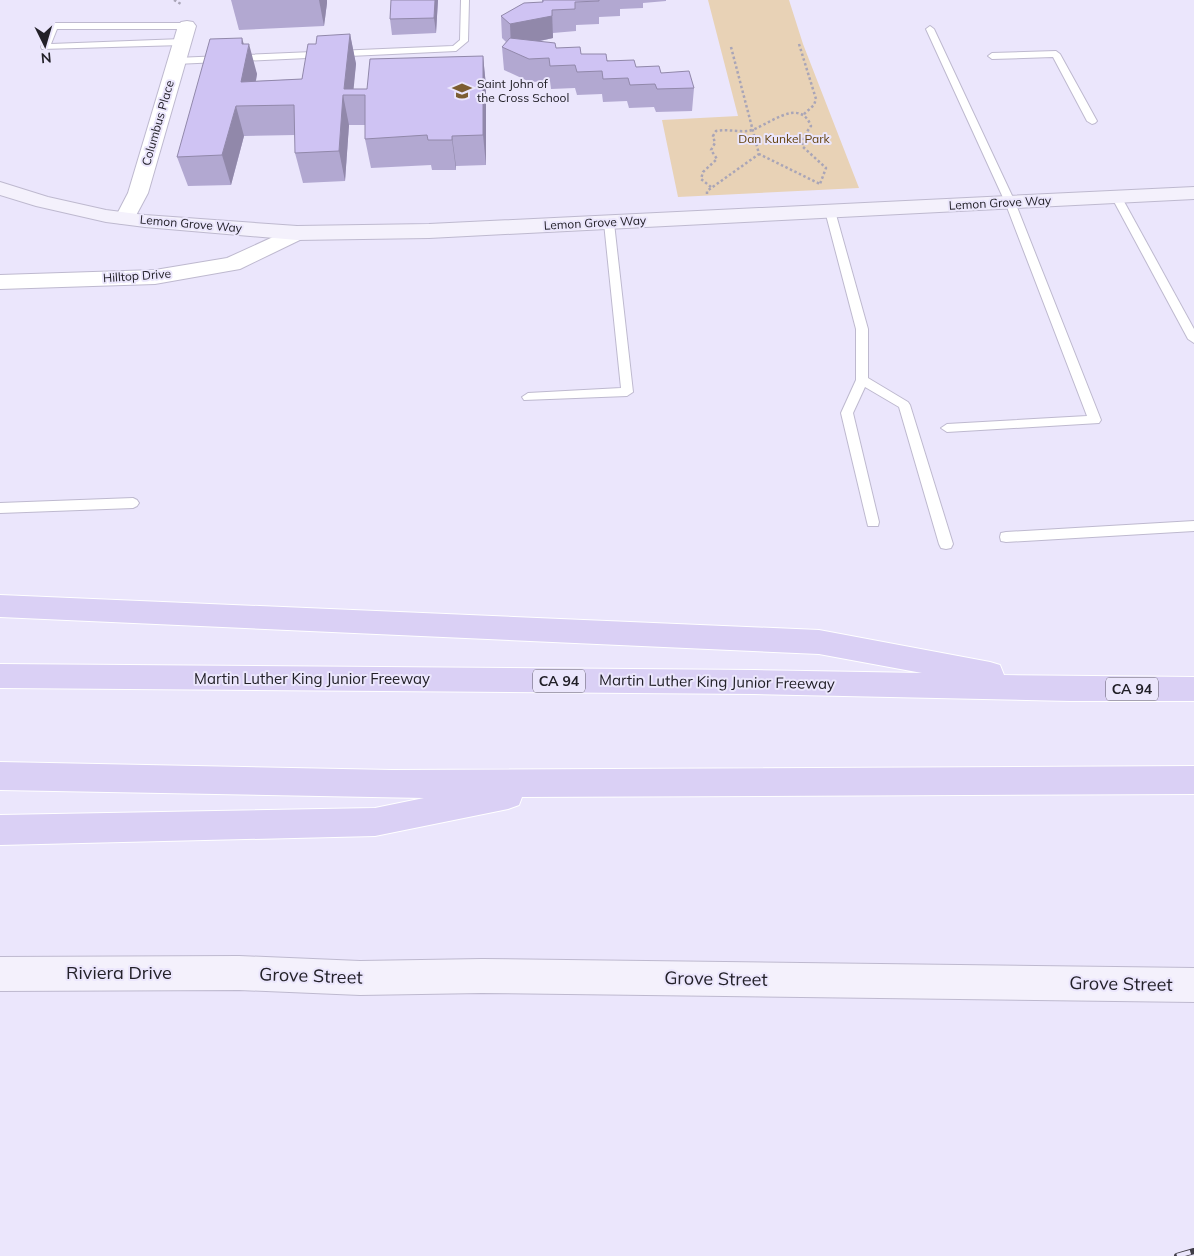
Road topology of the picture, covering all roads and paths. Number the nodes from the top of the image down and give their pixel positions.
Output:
1 (465, 0) edge
2 (930, 29) dead end
3 (185, 34) junction
4 (799, 44) dead end
5 (731, 47) dead end
6 (992, 56) dead end
7 (176, 61) junction
8 (803, 115) junction
9 (1092, 122) dead end
10 (752, 130) junction
11 (759, 154) junction
12 (820, 184) junction
13 (0, 188) edge
14 (711, 188) junction
15 (1194, 193) edge
16 (1116, 196) junction
17 (1010, 202) junction
18 (835, 211) junction
19 (712, 217) junction
20 (125, 218) junction
21 (609, 223) junction
22 (297, 233) junction
23 (0, 282) edge
24 (1194, 339) edge
25 (862, 380) junction
26 (528, 397) dead end
27 (947, 428) dead end
28 (133, 503) dead end
29 (0, 508) edge
30 (873, 522) dead end
31 (1194, 526) edge
32 (1006, 537) dead end
33 (946, 544) dead end
34 (0, 606) edge
35 (0, 676) edge
36 (1070, 689) junction
37 (1194, 689) edge
38 (0, 776) edge
39 (1194, 780) edge
40 (569, 783) junction
41 (0, 830) edge
42 (239, 972) joint
43 (0, 974) edge
44 (1194, 985) edge

1 - 7 lane
2 - 17 lane
3 - 3 lane
3 - 7 street, Columbus Place
4 - 8 path
5 - 10 path
6 - 9 lane
7 - 20 street, Columbus Place
8 - 10 path
8 - 12 path
10 - 11 path
10 - 14 path
11 - 12 path
11 - 14 path
12 - 18 path
13 - 20 main road, Lemon Grove Way
14 - 19 path
15 - 16 main road, Lemon Grove Way
16 - 17 main road, Lemon Grove Way
16 - 24 lane
17 - 18 main road, Lemon Grove Way
17 - 27 lane
18 - 19 main road, Lemon Grove Way
18 - 25 lane
19 - 21 main road, Lemon Grove Way
20 - 22 main road, Lemon Grove Way
21 - 22 main road, Lemon Grove Way
21 - 26 lane
22 - 23 street, Hilltop Drive
25 - 30 lane
25 - 33 lane
28 - 29 lane
31 - 32 lane
34 - 36 highway
35 - 36 highway, Martin Luther King Junior Freeway / CA 94
36 - 37 highway, Martin Luther King Junior Freeway / CA 94
38 - 40 highway
39 - 40 highway
40 - 41 highway
42 - 43 main road, Riviera Drive
42 - 44 main road, Grove Street

